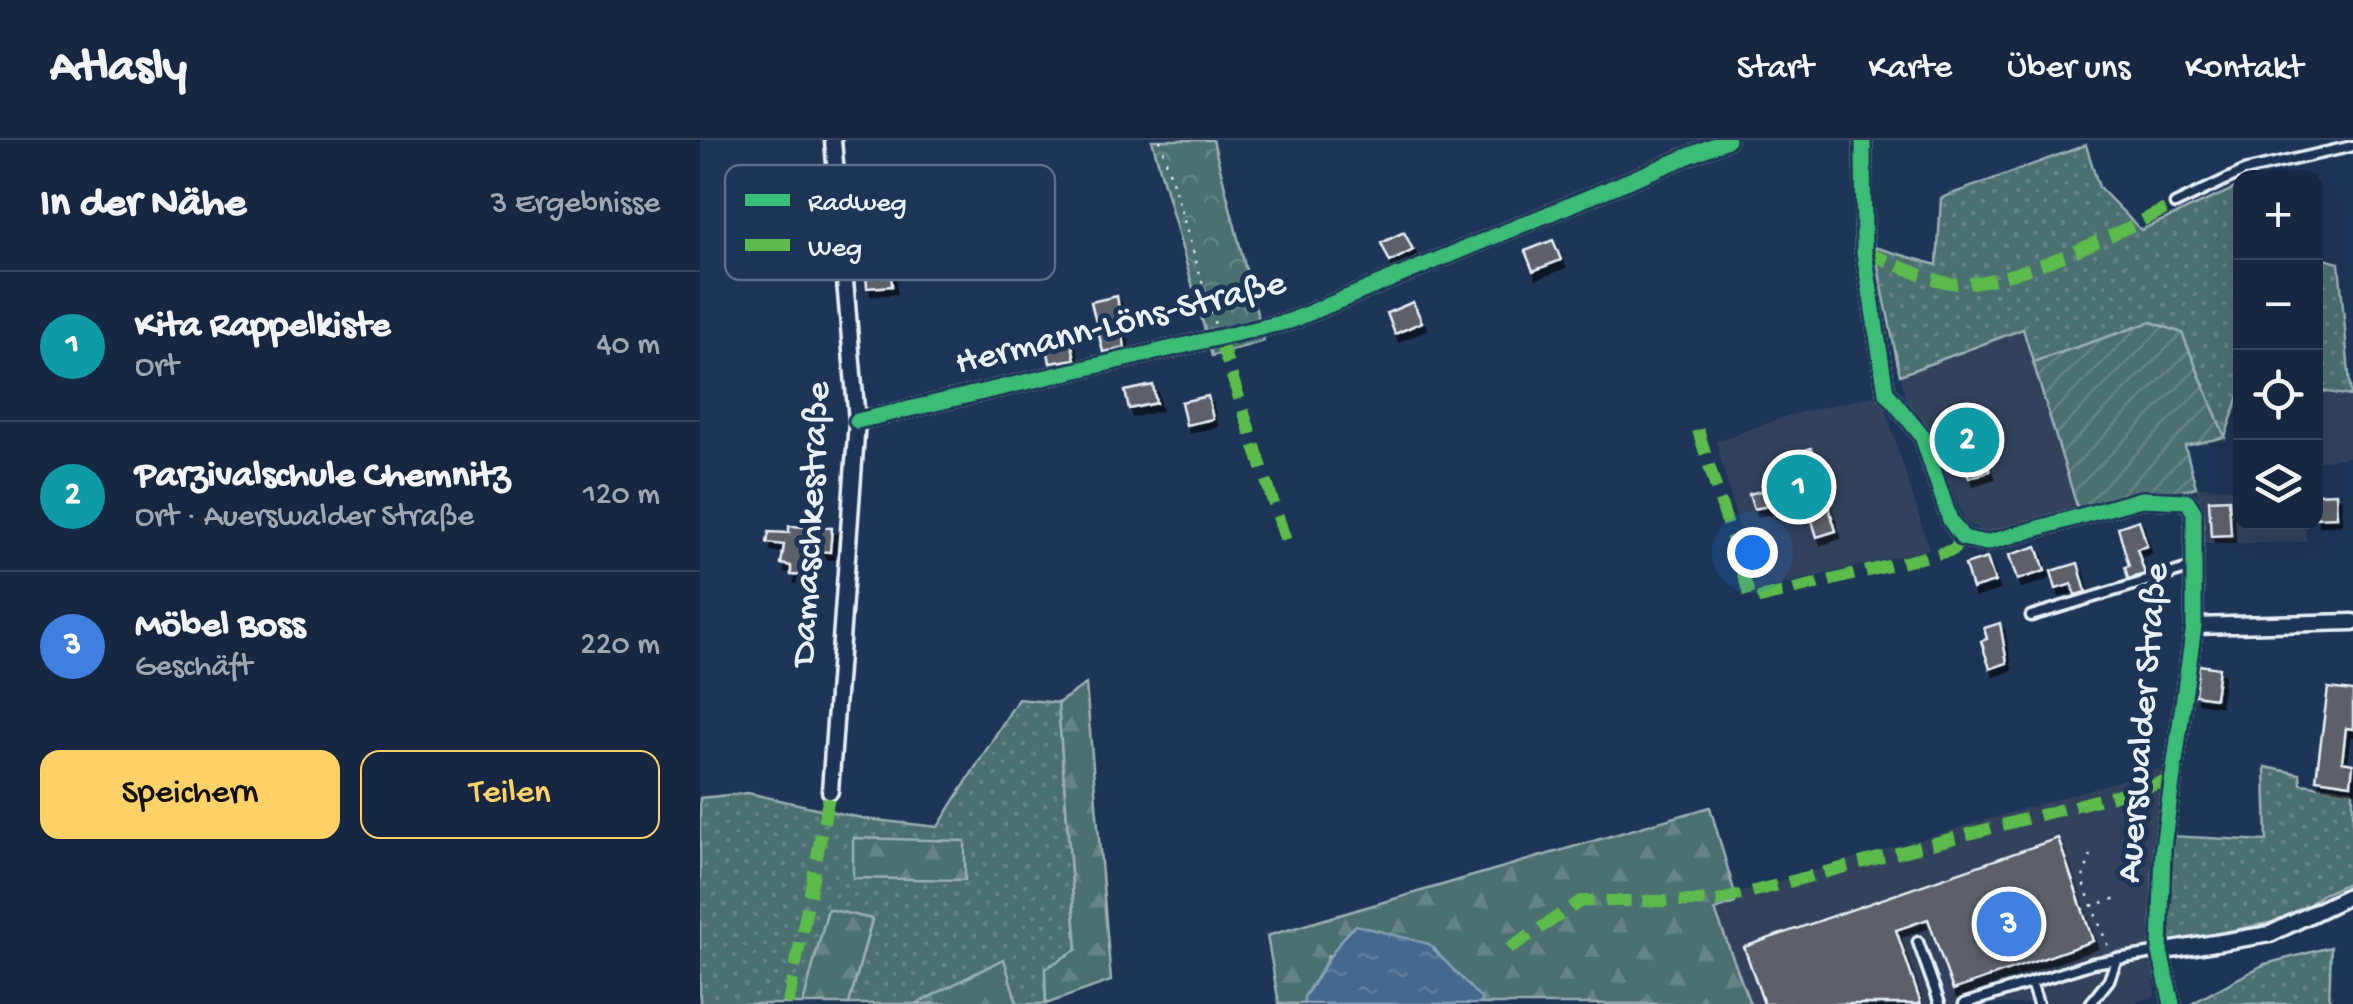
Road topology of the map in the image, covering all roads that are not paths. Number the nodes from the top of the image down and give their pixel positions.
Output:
1 (833, 140) edge
2 (1728, 140) edge
3 (1863, 140) edge
4 (2353, 146) edge
5 (835, 165) edge
6 (2175, 204) dead end
7 (845, 280) edge
8 (857, 421) junction
9 (2193, 567) junction
10 (2031, 616) dead end
11 (2353, 622) edge
12 (2194, 626) junction
13 (830, 791) dead end
14 (2353, 894) edge
15 (1918, 942) dead end
16 (2160, 952) junction
17 (2117, 958) junction
18 (2030, 983) junction
19 (1940, 1004) edge
20 (1964, 1004) edge
21 (2038, 1004) edge
22 (2090, 1004) edge
23 (2172, 1004) edge

1 - 5 street, Damaschkestraße
2 - 8 street, Hermann-Löns-Straße
3 - 9 street, Auerswalder Straße
4 - 6 lane
7 - 8 street, Damaschkestraße
8 - 13 street, Damaschkestraße
9 - 10 lane
9 - 12 street, Auerswalder Straße
11 - 12 street, Auerswalder Straße
12 - 16 street, Auerswalder Straße
14 - 16 street
15 - 19 lane
16 - 17 lane
16 - 23 street, Auerswalder Straße
17 - 18 lane
17 - 22 lane
18 - 20 lane
18 - 21 lane

